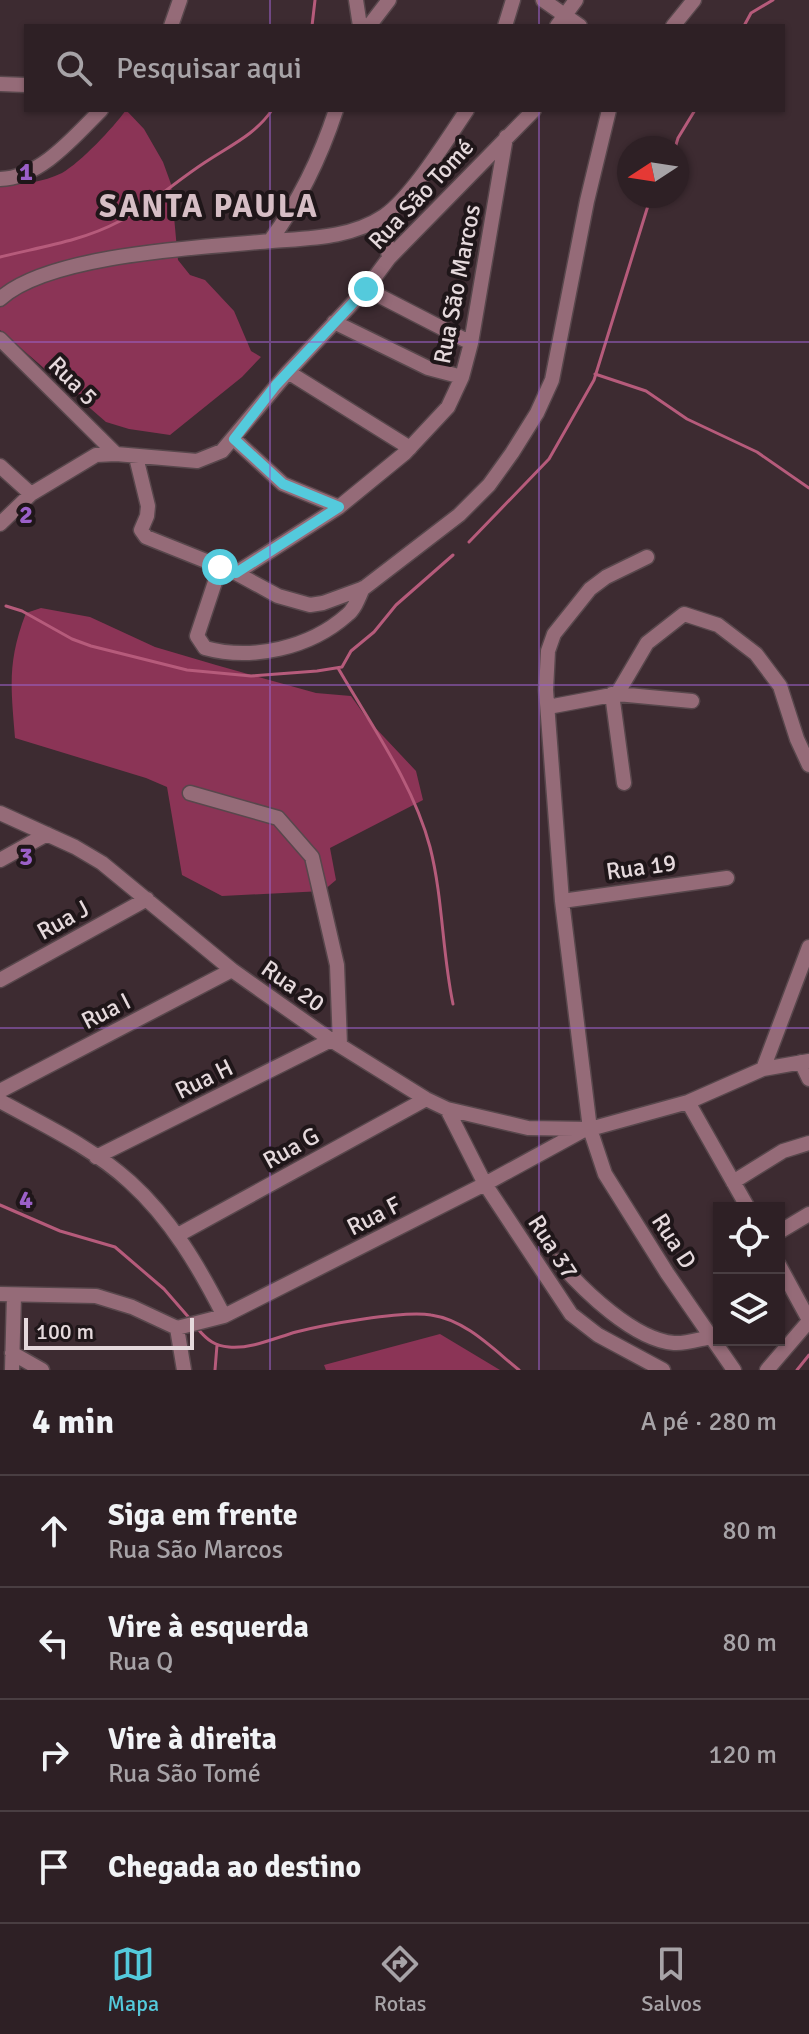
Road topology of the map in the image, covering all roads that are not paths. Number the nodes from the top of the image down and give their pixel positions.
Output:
1 (180, 0) edge
2 (356, 0) edge
3 (389, 0) edge
4 (513, 0) edge
5 (543, 0) edge
6 (576, 0) edge
7 (694, 0) edge
8 (562, 20) edge
9 (172, 24) edge
10 (360, 24) edge
11 (371, 24) edge
12 (506, 24) edge
13 (675, 24) edge
14 (0, 84) edge
15 (24, 85) edge
16 (99, 112) edge
17 (335, 112) edge
18 (466, 112) edge
19 (532, 112) edge
20 (609, 112) edge
21 (506, 137) junction
22 (0, 179) edge
23 (383, 217) junction
24 (270, 241) junction
25 (389, 258) junction
26 (366, 289) junction
27 (0, 299) edge
28 (334, 322) junction
29 (0, 339) edge
30 (471, 343) junction
31 (288, 372) junction
32 (462, 377) junction
33 (234, 439) junction
34 (410, 448) junction
35 (116, 454) junction
36 (136, 457) junction
37 (0, 466) edge
38 (31, 494) junction
39 (339, 507) junction
40 (0, 524) edge
41 (647, 557) dead end
42 (220, 567) junction
43 (236, 573) junction
44 (364, 588) junction
45 (615, 694) junction
46 (692, 701) dead end
47 (548, 707) junction
48 (809, 765) edge
49 (624, 783) dead end
50 (190, 793) dead end
51 (0, 813) edge
52 (47, 834) junction
53 (0, 860) edge
54 (727, 878) dead end
55 (147, 899) junction
56 (562, 901) junction
57 (809, 947) edge
58 (232, 970) junction
59 (0, 980) edge
60 (335, 1042) junction
61 (805, 1062) edge
62 (763, 1069) junction
63 (809, 1079) edge
64 (0, 1091) edge
65 (426, 1099) junction
66 (0, 1101) edge
67 (688, 1102) junction
68 (447, 1109) junction
69 (587, 1130) junction
70 (809, 1143) edge
71 (96, 1157) junction
72 (733, 1182) junction
73 (485, 1184) junction
74 (745, 1202) edge
75 (809, 1214) edge
76 (785, 1228) edge
77 (178, 1235) junction
78 (558, 1261) dead end
79 (784, 1274) edge
80 (7, 1295) edge
81 (224, 1316) junction
82 (809, 1320) edge
83 (177, 1328) junction
84 (711, 1337) junction
85 (12, 1353) junction
86 (12, 1370) edge
87 (42, 1370) edge
88 (184, 1370) edge
89 (663, 1370) edge
90 (734, 1370) edge
91 (767, 1370) edge

1 - 9 street
2 - 10 street
3 - 11 street
4 - 12 street
5 - 8 street
6 - 8 street
7 - 13 street
14 - 15 street
16 - 22 street
17 - 24 street
18 - 23 street
19 - 21 street, Rua São Tomé
20 - 44 street
21 - 25 street, Rua São Tomé
21 - 30 street, Rua São Marcos
23 - 24 street
23 - 25 street
24 - 27 street
25 - 26 street, Rua São Tomé
26 - 28 street, Rua São Tomé
26 - 30 street
28 - 31 street, Rua São Tomé
28 - 32 street
29 - 35 street, Rua 5
30 - 32 street, Rua São Marcos
31 - 33 street, Rua São Tomé
31 - 34 street
32 - 34 street, Rua São Marcos
33 - 36 street, Rua São Tomé
33 - 39 street
34 - 39 street, Rua São Marcos
35 - 36 street, Rua São Tomé
35 - 38 street, Rua São Tomé
36 - 42 street
37 - 38 street
38 - 40 street, Rua São Tomé
39 - 43 street, Rua São Marcos
41 - 47 street
42 - 43 street
42 - 44 street
43 - 44 street
45 - 46 street
45 - 47 street
45 - 48 street
45 - 49 street
47 - 56 street
50 - 60 street
51 - 52 street, Rua 20
52 - 53 street
52 - 55 street, Rua 20
54 - 56 street, Rua 19
55 - 58 street, Rua 20
55 - 59 street, Rua J
56 - 69 street
57 - 62 street
58 - 60 street, Rua 20
58 - 64 street, Rua I
60 - 65 street, Rua 20
60 - 71 street, Rua H
61 - 62 street, Rua 20
61 - 63 street
62 - 67 street, Rua 20
65 - 68 street, Rua 20
65 - 77 street, Rua G
66 - 71 street
67 - 69 street, Rua 20
67 - 72 street
68 - 69 street, Rua 20
68 - 73 street, Rua 37
69 - 73 street, Rua F
69 - 84 street, Rua D
70 - 72 street
71 - 77 street
72 - 74 street
73 - 81 street, Rua F
73 - 89 street, Rua 37
75 - 76 street
77 - 81 street
78 - 84 street
79 - 82 street
80 - 83 street
80 - 85 street
81 - 83 street, Rua F
82 - 91 street
83 - 88 street
84 - 90 street, Rua D
85 - 86 street
85 - 87 street

